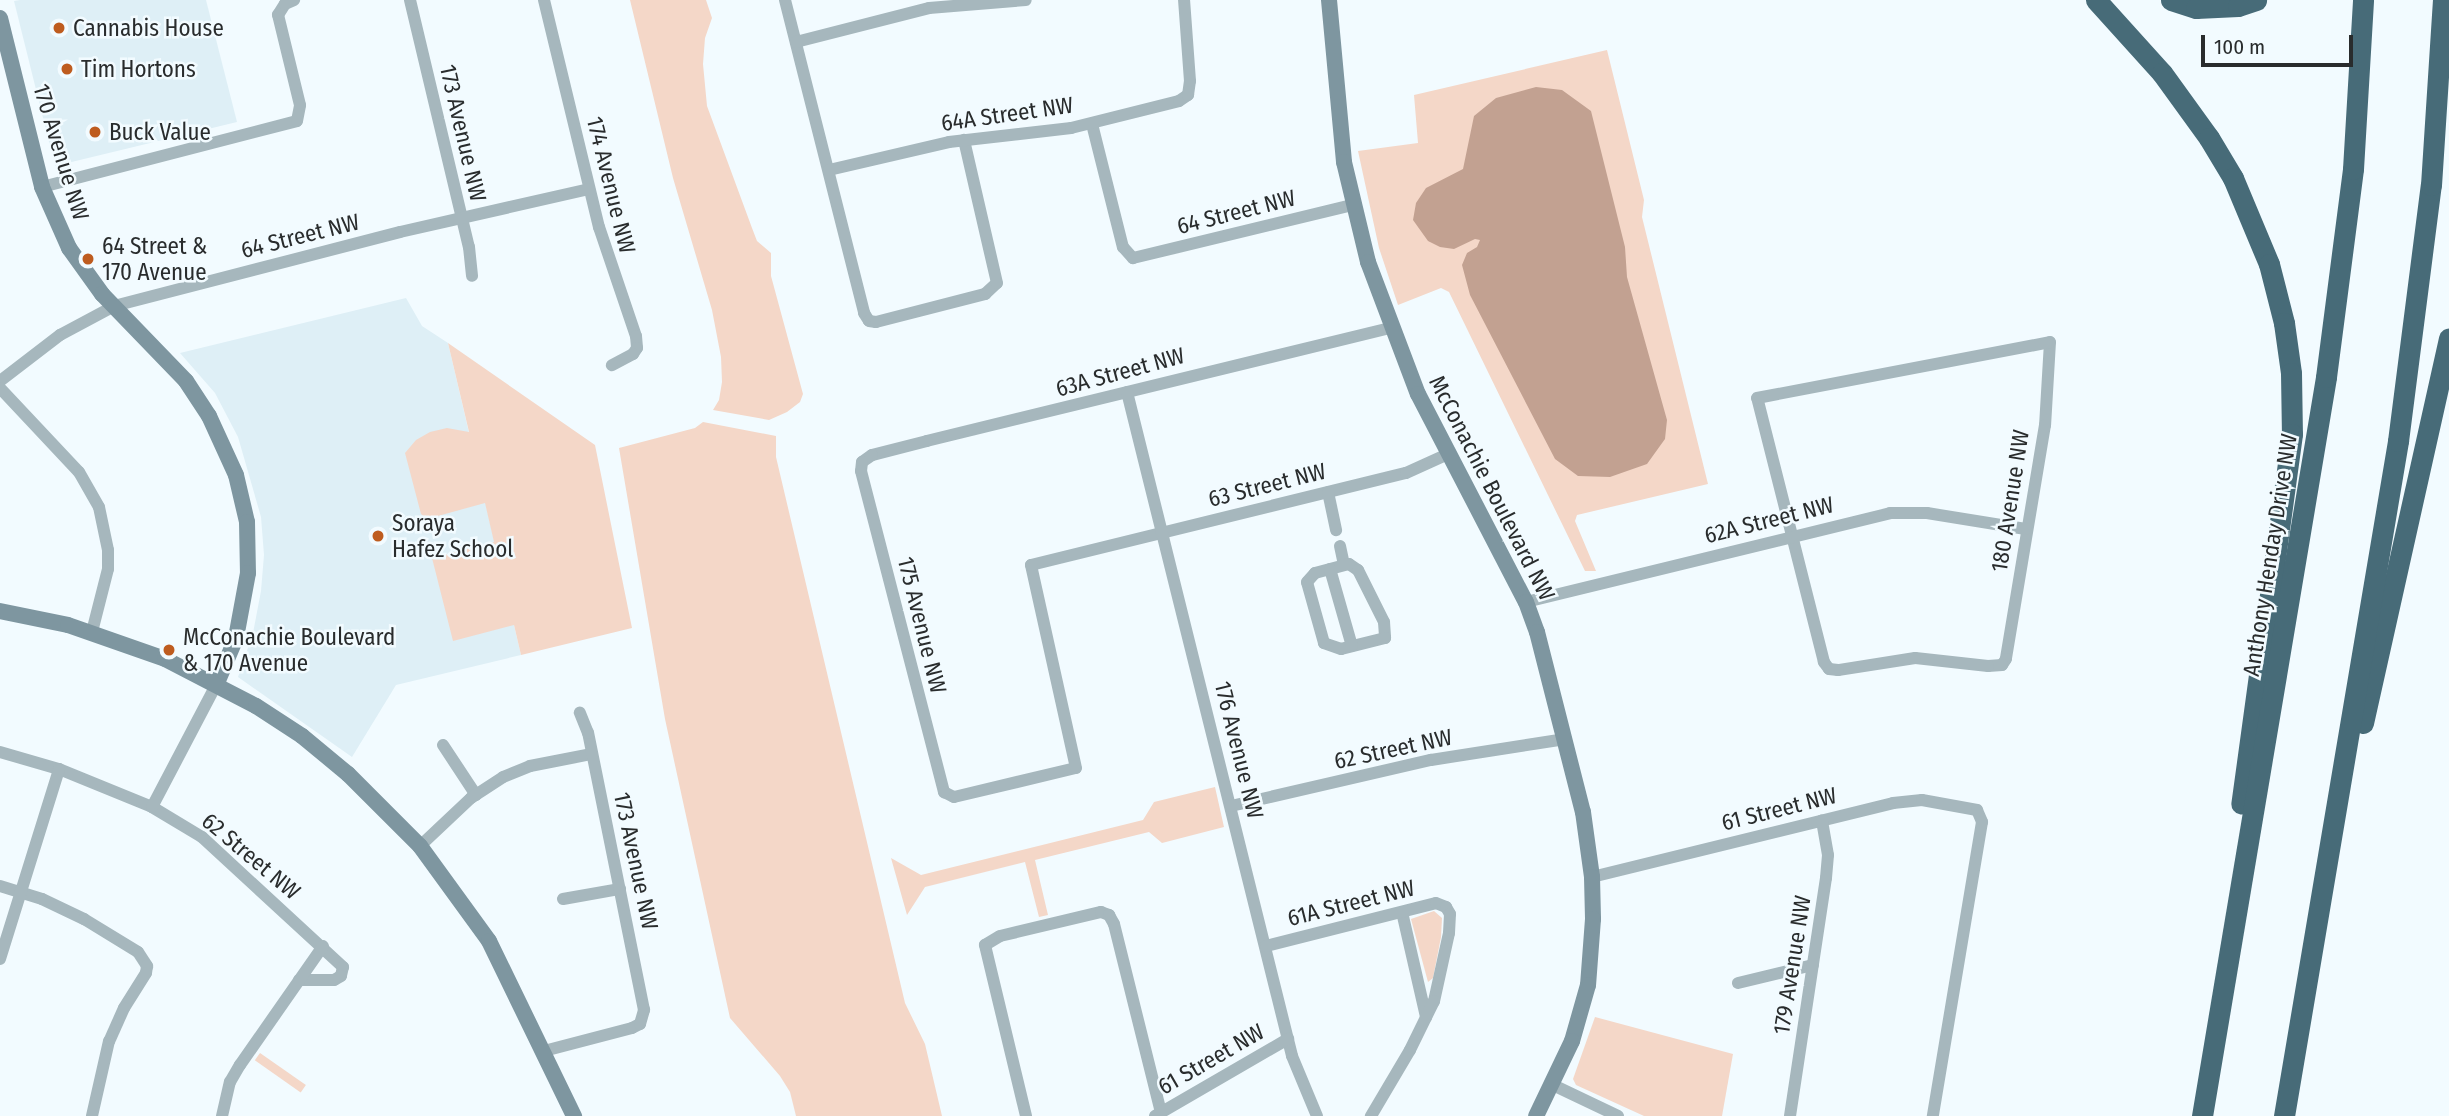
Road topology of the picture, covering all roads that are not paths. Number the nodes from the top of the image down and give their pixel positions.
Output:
1 (294, 0) edge
2 (410, 0) edge
3 (544, 0) edge
4 (785, 0) edge
5 (1026, 0) edge
6 (1184, 0) edge
7 (1329, 0) edge
8 (2171, 0) edge
9 (2256, 0) edge
10 (2363, 0) edge
11 (2443, 0) edge
12 (2099, 3) edge
13 (928, 4) edge
14 (0, 18) edge
15 (796, 42) junction
16 (1092, 124) junction
17 (964, 140) junction
18 (829, 170) junction
19 (42, 187) junction
20 (589, 189) junction
21 (1352, 205) junction
22 (462, 220) junction
23 (472, 276) dead end
24 (114, 306) junction
25 (2449, 327) edge
26 (1390, 328) junction
27 (2447, 345) edge
28 (612, 365) dead end
29 (0, 381) edge
30 (0, 388) edge
31 (1127, 392) junction
32 (1448, 454) junction
33 (862, 462) joint
34 (1328, 492) junction
35 (2026, 529) junction
36 (1336, 530) dead end
37 (1163, 532) junction
38 (1792, 536) junction
39 (1340, 546) dead end
40 (1344, 565) junction
41 (1330, 569) junction
42 (1526, 602) junction
43 (0, 611) edge
44 (92, 632) junction
45 (1352, 646) junction
46 (217, 684) junction
47 (580, 713) dead end
48 (1565, 739) junction
49 (443, 745) dead end
50 (0, 752) edge
51 (592, 754) junction
52 (60, 769) junction
53 (1012, 783) joint
54 (476, 795) junction
55 (1231, 806) junction
56 (152, 807) junction
57 (1822, 821) junction
58 (420, 846) junction
59 (2325, 864) junction
60 (1592, 877) junction
61 (0, 886) edge
62 (620, 889) junction
63 (21, 892) junction
64 (563, 900) dead end
65 (1402, 912) junction
66 (323, 946) junction
67 (1266, 946) junction
68 (2228, 955) junction
69 (0, 959) edge
70 (1813, 965) junction
71 (299, 981) junction
72 (1738, 983) dead end
73 (1427, 1019) junction
74 (1288, 1039) junction
75 (544, 1051) junction
76 (1553, 1085) junction
77 (1158, 1114) edge
78 (92, 1116) edge
79 (222, 1116) edge
80 (574, 1116) edge
81 (1026, 1116) edge
82 (1317, 1116) edge
83 (1371, 1116) edge
84 (1536, 1116) edge
85 (1618, 1116) edge
86 (1790, 1116) edge
87 (1933, 1116) edge
88 (2202, 1116) edge
89 (2284, 1116) edge

1 - 19 street
2 - 22 street, 173 Avenue NW
3 - 20 street, 174 Avenue NW
4 - 15 street
5 - 13 street
6 - 16 street, 64A Street NW
7 - 21 street, McConachie Boulevard NW
8 - 9 highway
10 - 68 highway, Anthony Henday Drive NW
11 - 59 highway
12 - 68 highway
13 - 15 street
14 - 19 street, 170 Avenue NW
15 - 18 street
16 - 17 street, 64A Street NW
16 - 21 street, 64 Street NW
17 - 18 street, 64A Street NW
17 - 18 street
19 - 24 street, 170 Avenue NW
20 - 22 street, 64 Street NW
20 - 28 street, 174 Avenue NW
21 - 26 street, McConachie Boulevard NW
22 - 23 street, 173 Avenue NW
22 - 24 street, 64 Street NW
24 - 29 street, 64 Street NW
24 - 46 street, 170 Avenue NW
25 - 27 highway
26 - 31 street, 63A Street NW
26 - 32 street, McConachie Boulevard NW
27 - 59 highway
30 - 44 street
31 - 33 street, 63A Street NW
31 - 37 street, 176 Avenue NW
32 - 34 street, 63 Street NW
32 - 42 street, McConachie Boulevard NW
33 - 53 street, 175 Avenue NW
34 - 36 street
34 - 37 street, 63 Street NW
35 - 38 street, 62A Street NW
35 - 38 street, 180 Avenue NW
35 - 38 street, 180 Avenue NW
37 - 53 street, 63 Street NW
37 - 55 street, 176 Avenue NW
38 - 42 street, 62A Street NW
39 - 40 street
40 - 41 street
40 - 45 street
41 - 45 street
41 - 45 street
42 - 48 street, McConachie Boulevard NW
43 - 44 street
44 - 46 street
46 - 56 street, 170 Avenue NW
46 - 58 street
47 - 51 street, 173 Avenue NW
48 - 55 street, 62 Street NW
48 - 60 street, McConachie Boulevard NW
49 - 54 street
50 - 52 street, 62 Street NW
51 - 54 street
51 - 62 street, 173 Avenue NW
52 - 56 street, 62 Street NW
52 - 63 street
54 - 58 street
55 - 67 street, 176 Avenue NW
56 - 66 street, 62 Street NW
57 - 60 street, 61 Street NW
57 - 70 street, 179 Avenue NW
57 - 87 street, 61 Street NW
58 - 75 street
59 - 89 highway
60 - 76 street, McConachie Boulevard NW
61 - 63 street
62 - 64 street
62 - 75 street, 173 Avenue NW
63 - 69 street
63 - 78 street
65 - 67 street, 61A Street NW
65 - 73 street
65 - 73 street, 61A Street NW
66 - 71 street
66 - 71 street, 62 Street NW
67 - 74 street, 176 Avenue NW
68 - 88 highway, Anthony Henday Drive NW
70 - 72 street
70 - 86 street, 179 Avenue NW
71 - 79 street
73 - 83 street
74 - 77 street, 61 Street NW
74 - 82 street, 176 Avenue NW
75 - 80 street
76 - 84 street, McConachie Boulevard NW
76 - 85 street
77 - 81 street

